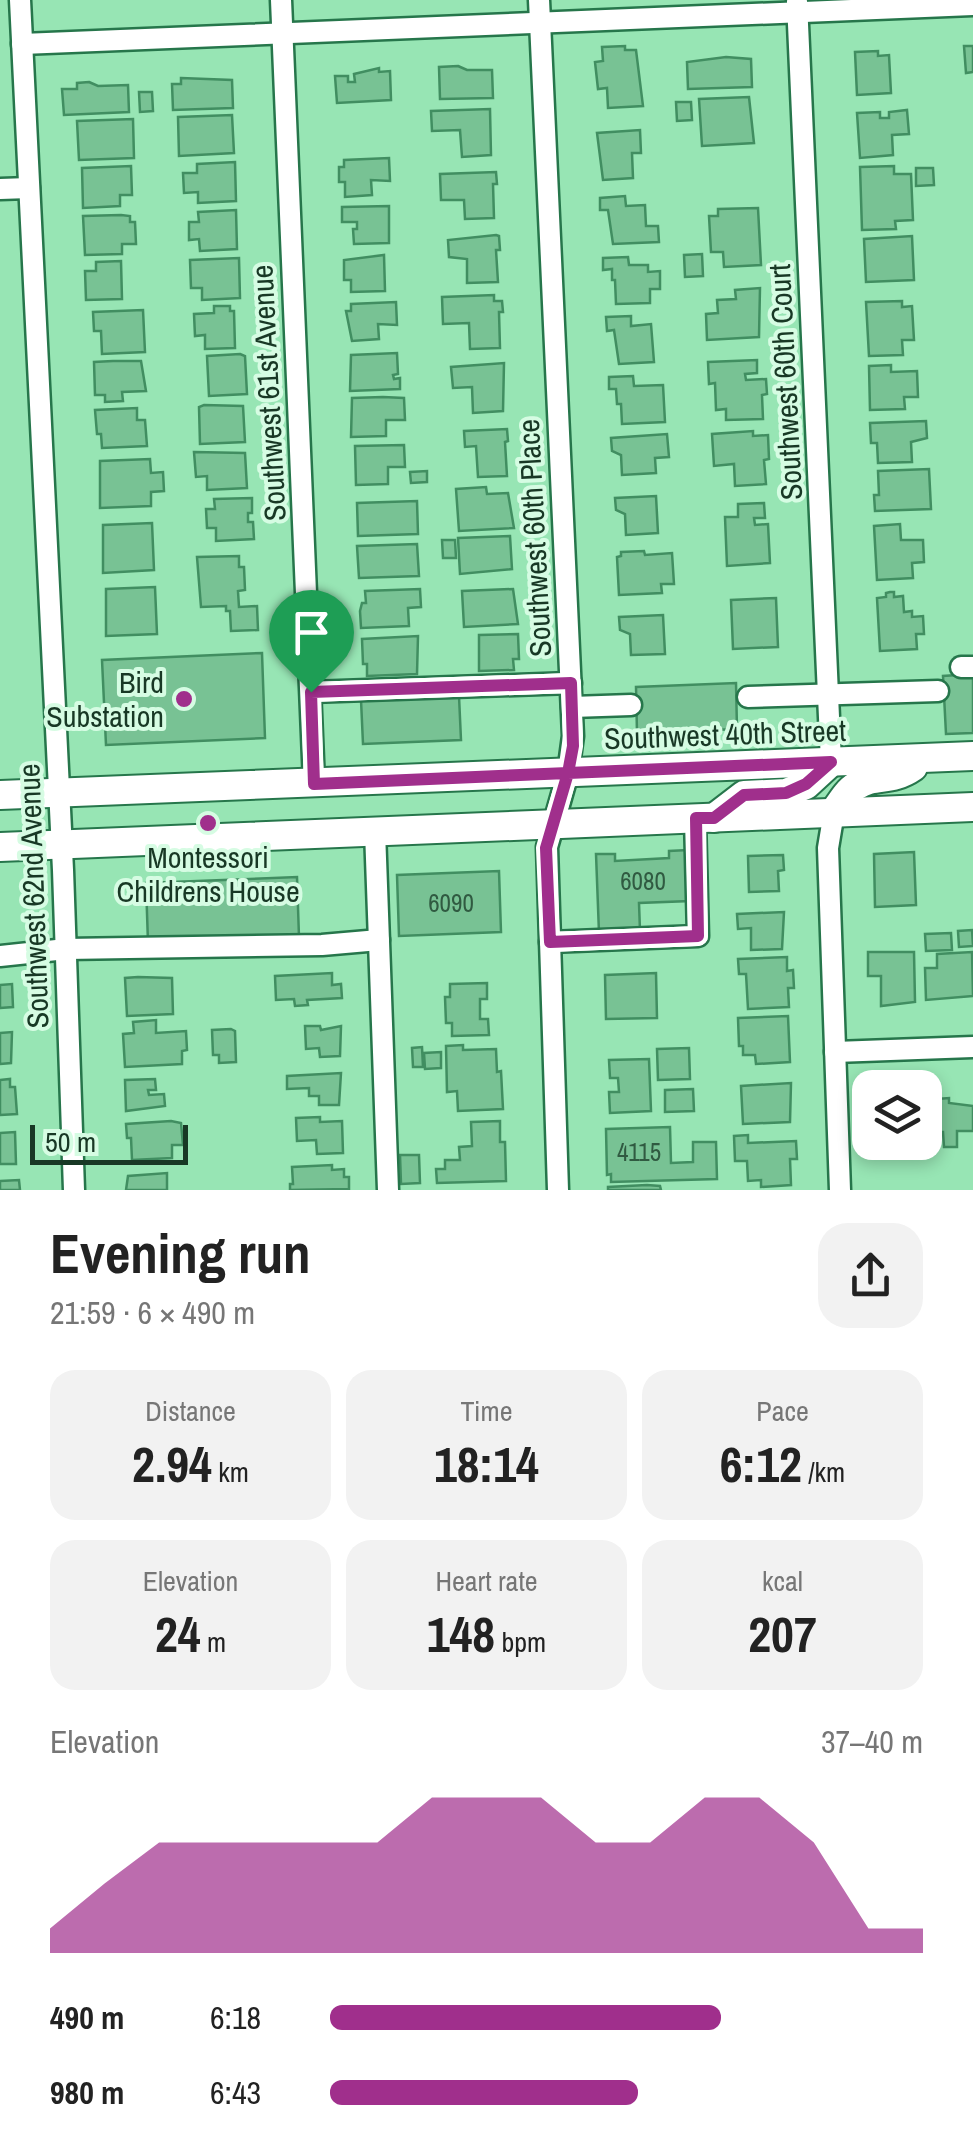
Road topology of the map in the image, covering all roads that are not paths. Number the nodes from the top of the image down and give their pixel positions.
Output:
1 (20, 0) edge
2 (281, 0) edge
3 (539, 0) edge
4 (973, 4) edge
5 (797, 7) edge
6 (540, 24) junction
7 (282, 34) junction
8 (22, 44) junction
9 (0, 188) edge
10 (29, 188) junction
11 (571, 683) junction
12 (938, 691) dead end
13 (311, 692) junction
14 (830, 694) junction
15 (748, 697) dead end
16 (631, 704) dead end
17 (572, 708) junction
18 (973, 756) edge
19 (926, 758) junction
20 (831, 762) junction
21 (568, 773) junction
22 (314, 784) junction
23 (58, 794) junction
24 (0, 796) edge
25 (973, 807) edge
26 (834, 812) junction
27 (705, 818) junction
28 (551, 824) junction
29 (375, 832) junction
30 (62, 845) junction
31 (0, 847) edge
32 (379, 940) junction
33 (550, 942) junction
34 (66, 948) junction
35 (1, 956) edge
36 (973, 1047) edge
37 (835, 1052) junction
38 (74, 1190) edge
39 (388, 1190) edge
40 (558, 1190) edge
41 (840, 1190) edge

1 - 8 street, Southwest 62nd Avenue
2 - 7 street, Southwest 61st Avenue
3 - 6 street, Southwest 60th Place
4 - 5 street
5 - 6 street
5 - 14 street, Southwest 60th Court
6 - 7 street
6 - 11 street, Southwest 60th Place
7 - 8 street
7 - 13 street, Southwest 61st Avenue
8 - 10 street, Southwest 62nd Avenue
9 - 10 street
10 - 23 street, Southwest 62nd Avenue
11 - 13 street
11 - 17 street, Southwest 60th Place
12 - 14 street
13 - 22 street, Southwest 61st Avenue
14 - 15 street
14 - 20 street, Southwest 60th Court
16 - 17 street
17 - 21 street, Southwest 60th Place
18 - 19 main road, Southwest 40th Street
19 - 20 main road, Southwest 40th Street
19 - 26 main road
20 - 21 main road, Southwest 40th Street
20 - 27 main road
21 - 22 main road, Southwest 40th Street
21 - 28 street, Southwest 60th Place
22 - 23 main road, Southwest 40th Street
23 - 24 main road, Southwest 40th Street
23 - 30 street, Southwest 62nd Avenue
25 - 26 main road
26 - 27 main road
26 - 37 street
27 - 28 main road
27 - 33 street
28 - 29 main road
28 - 33 street, Southwest 60th Place
29 - 30 main road
29 - 32 street
30 - 31 main road
30 - 34 street, Southwest 62nd Avenue
32 - 34 street
32 - 39 street
33 - 40 street, Southwest 60th Place
34 - 35 street
34 - 38 street, Southwest 62nd Avenue
36 - 37 street
37 - 41 street

